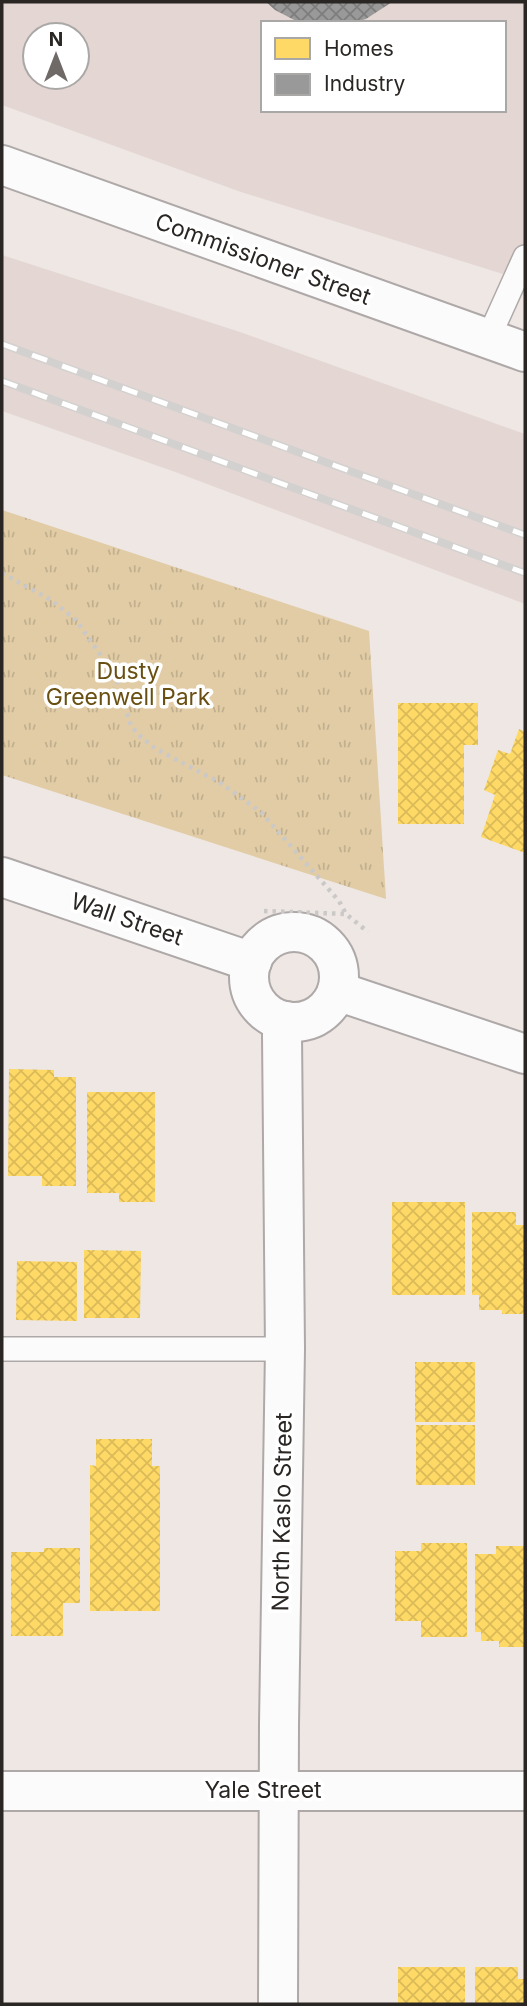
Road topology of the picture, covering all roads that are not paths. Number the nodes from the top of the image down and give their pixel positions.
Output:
1 (2, 164) edge
2 (525, 257) edge
3 (488, 339) junction
4 (525, 352) edge
5 (2, 877) edge
6 (252, 962) junction
7 (337, 992) junction
8 (286, 1021) junction
9 (525, 1054) edge
10 (2, 1349) edge
11 (285, 1349) junction
12 (279, 1790) junction
13 (2, 1791) edge
14 (525, 1791) edge
15 (278, 2004) edge

1 - 3 street, Commissioner Street
2 - 3 lane
3 - 4 street, Commissioner Street
5 - 6 street, Wall Street
6 - 7 street
6 - 8 street
7 - 8 street
7 - 9 street
8 - 11 street, North Kaslo Street
10 - 11 lane
11 - 12 street, North Kaslo Street
12 - 13 street, Yale Street
12 - 14 street, Yale Street
12 - 15 street, North Kaslo Street

